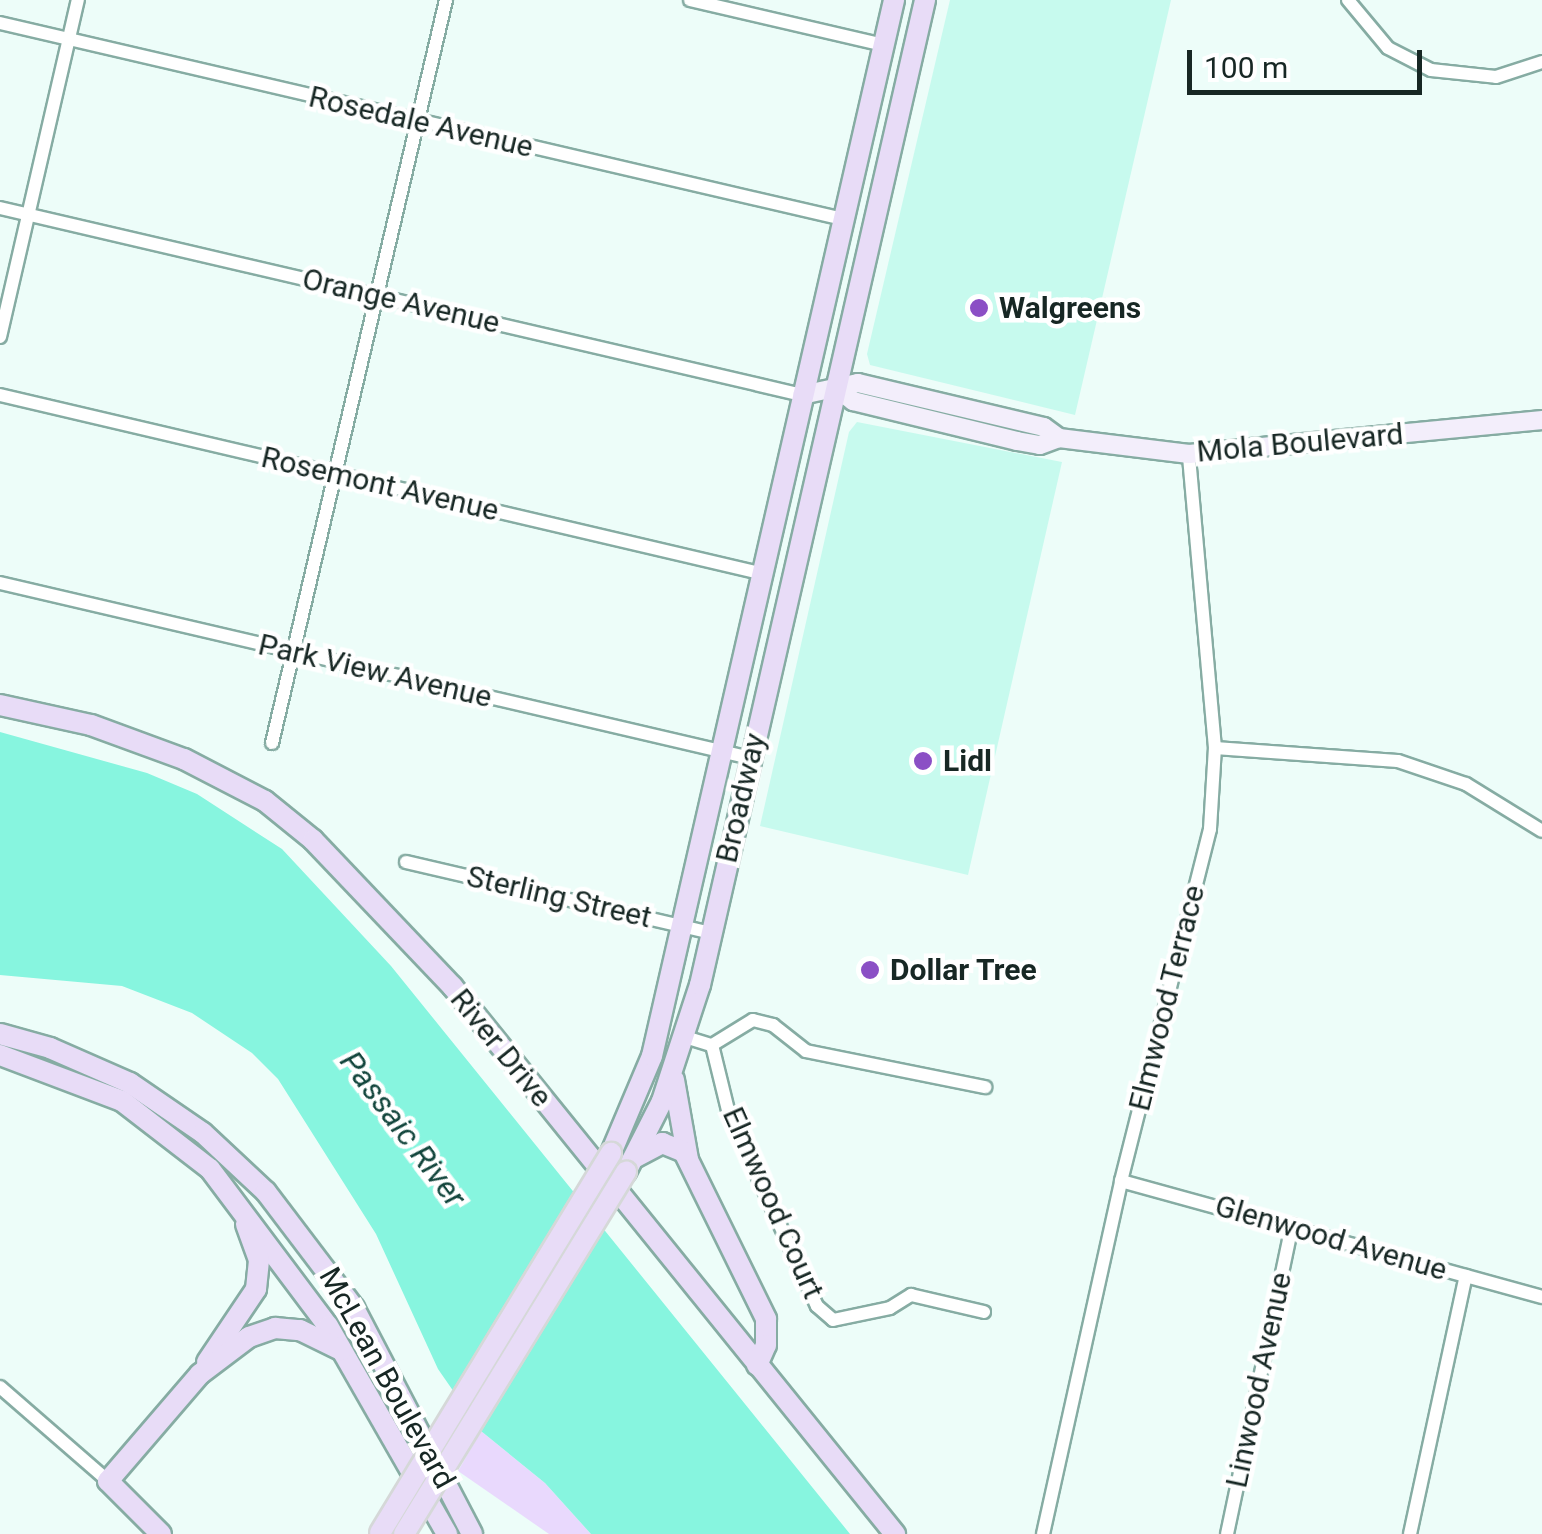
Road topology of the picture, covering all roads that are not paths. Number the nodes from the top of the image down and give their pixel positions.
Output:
1 (78, 0) edge
2 (446, 0) edge
3 (690, 0) edge
4 (894, 0) edge
5 (925, 0) edge
6 (1348, 0) edge
7 (0, 24) edge
8 (69, 40) junction
9 (884, 45) junction
10 (1542, 62) edge
11 (418, 121) junction
12 (0, 208) edge
13 (28, 215) junction
14 (843, 220) junction
15 (377, 296) junction
16 (0, 337) edge
17 (835, 387) junction
18 (802, 395) junction
19 (0, 396) edge
20 (1542, 420) edge
21 (1189, 454) junction
22 (335, 474) junction
23 (760, 573) junction
24 (0, 583) edge
25 (294, 652) junction
26 (0, 705) edge
27 (272, 743) dead end
28 (1214, 748) junction
29 (720, 751) junction
30 (750, 758) junction
31 (1542, 831) edge
32 (406, 862) dead end
33 (681, 926) junction
34 (712, 933) junction
35 (0, 1034) edge
36 (685, 1037) junction
37 (712, 1045) junction
38 (0, 1054) edge
39 (676, 1065) junction
40 (984, 1088) dead end
41 (688, 1161) junction
42 (626, 1172) junction
43 (1121, 1181) junction
44 (230, 1191) junction
45 (1292, 1226) junction
46 (1466, 1276) junction
47 (1542, 1297) edge
48 (984, 1312) dead end
49 (346, 1354) junction
50 (757, 1365) junction
51 (200, 1374) junction
52 (0, 1387) edge
53 (108, 1482) junction
54 (161, 1534) edge
55 (380, 1534) edge
56 (404, 1534) edge
57 (447, 1534) edge
58 (472, 1534) edge
59 (895, 1534) edge
60 (1043, 1534) edge
61 (1227, 1534) edge
62 (1410, 1534) edge

1 - 8 street
2 - 11 street
3 - 9 street
4 - 9 main road, Broadway
5 - 17 main road, Broadway
6 - 10 street
7 - 8 street, Rosedale Avenue
8 - 11 street, Rosedale Avenue
8 - 13 street
9 - 14 main road, Broadway
11 - 14 street, Rosedale Avenue
11 - 15 street
12 - 13 street, Orange Avenue
13 - 15 street, Orange Avenue
13 - 16 street
14 - 18 main road, Broadway
15 - 18 street, Orange Avenue
15 - 22 street
17 - 18 street
17 - 21 street, Mola Boulevard
17 - 30 main road, Broadway
18 - 23 main road, Broadway
19 - 22 street, Rosemont Avenue
20 - 21 street, Mola Boulevard
21 - 28 street, Elmwood Terrace
22 - 23 street, Rosemont Avenue
22 - 25 street
23 - 29 main road, Broadway
24 - 25 street, Park View Avenue
25 - 27 street
25 - 29 street, Park View Avenue
26 - 50 main road, River Drive
28 - 31 street
28 - 43 street, Elmwood Terrace
29 - 30 street, Park View Avenue
29 - 33 main road, Broadway
30 - 34 main road, Broadway
32 - 33 street, Sterling Street
33 - 34 street, Sterling Street
33 - 55 main road, Broadway, bridge
34 - 36 main road, Broadway
35 - 58 main road, McLean Boulevard
36 - 37 street
36 - 39 main road, Broadway
37 - 40 street
37 - 48 street, Elmwood Court
38 - 44 main road, McLean Boulevard
39 - 41 main road
39 - 42 main road, Broadway
41 - 42 main road
41 - 50 main road
42 - 56 main road, Broadway, bridge
43 - 45 street, Glenwood Avenue
43 - 60 street, Elmwood Terrace
44 - 49 main road, McLean Boulevard
44 - 51 main road
45 - 46 street, Glenwood Avenue
45 - 61 street, Linwood Avenue
46 - 47 street, Glenwood Avenue
46 - 62 street
49 - 51 main road
49 - 57 main road, McLean Boulevard
50 - 59 main road, River Drive
51 - 53 main road
52 - 53 street
53 - 54 main road

